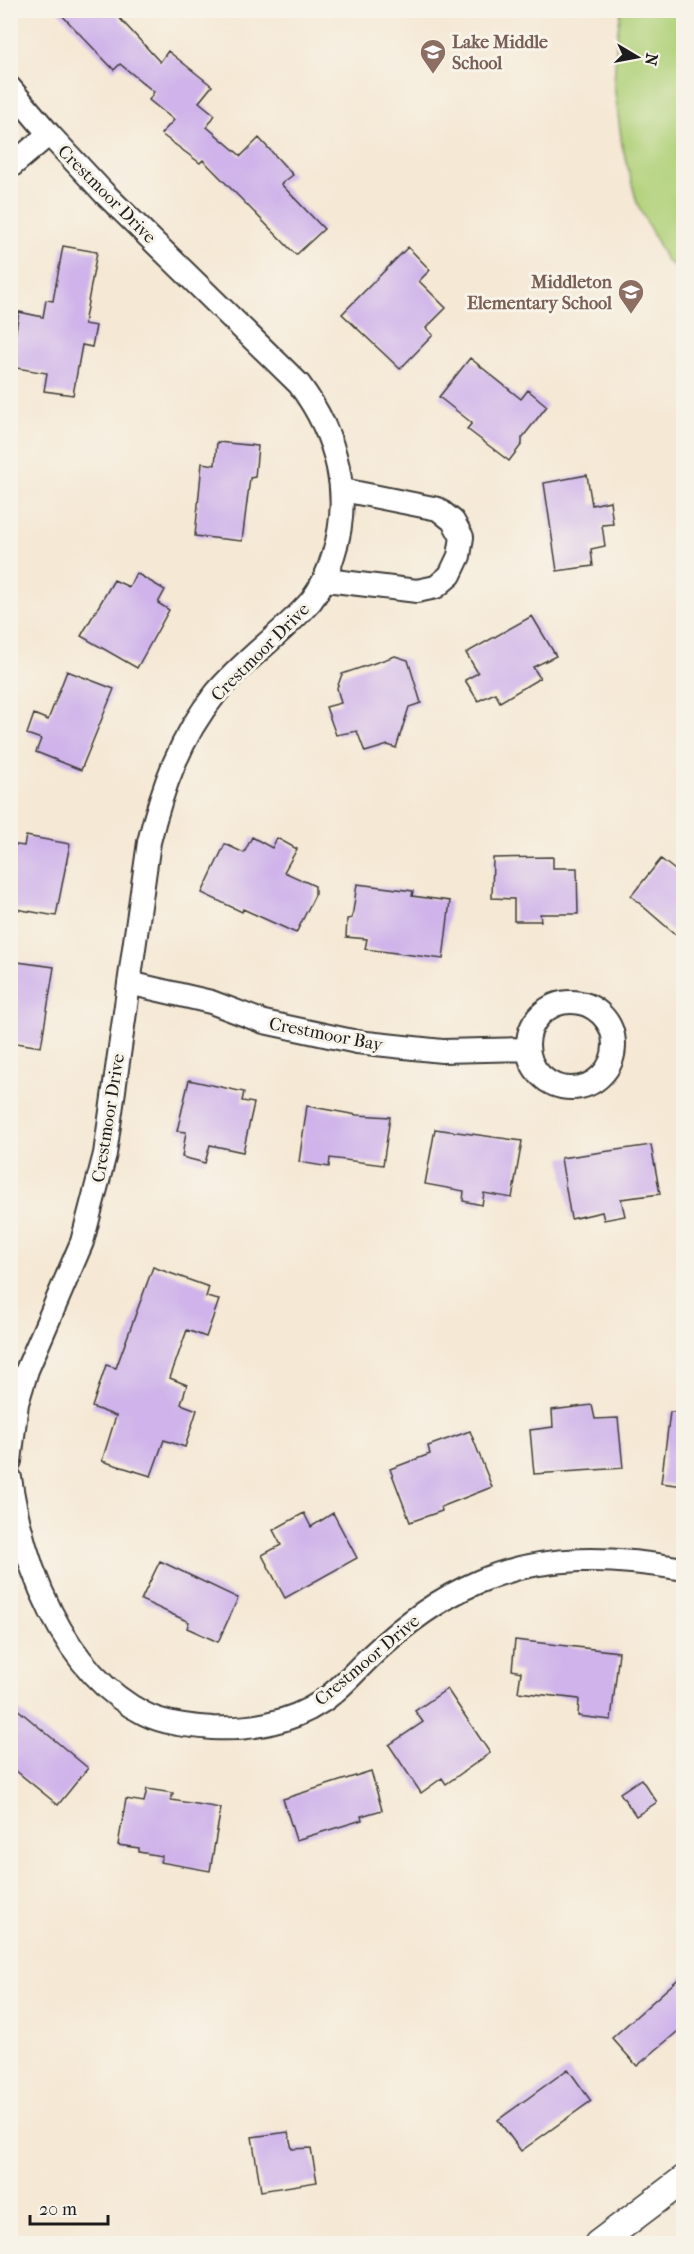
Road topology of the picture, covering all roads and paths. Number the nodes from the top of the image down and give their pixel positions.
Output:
1 (10, 88) edge
2 (49, 134) junction
3 (10, 167) edge
4 (342, 490) junction
5 (326, 580) junction
6 (129, 983) junction
7 (528, 1049) dead end
8 (10, 1461) edge
9 (10, 1478) edge
10 (684, 1569) edge
11 (681, 2185) edge
12 (598, 2244) edge

1 - 2 street, Crestmoor Drive
2 - 3 street
2 - 4 street, Crestmoor Drive
4 - 5 street, Crestmoor Drive
4 - 5 street
5 - 6 street, Crestmoor Drive
6 - 7 street, Crestmoor Bay
6 - 8 street, Crestmoor Drive
9 - 10 street, Crestmoor Drive
11 - 12 street

